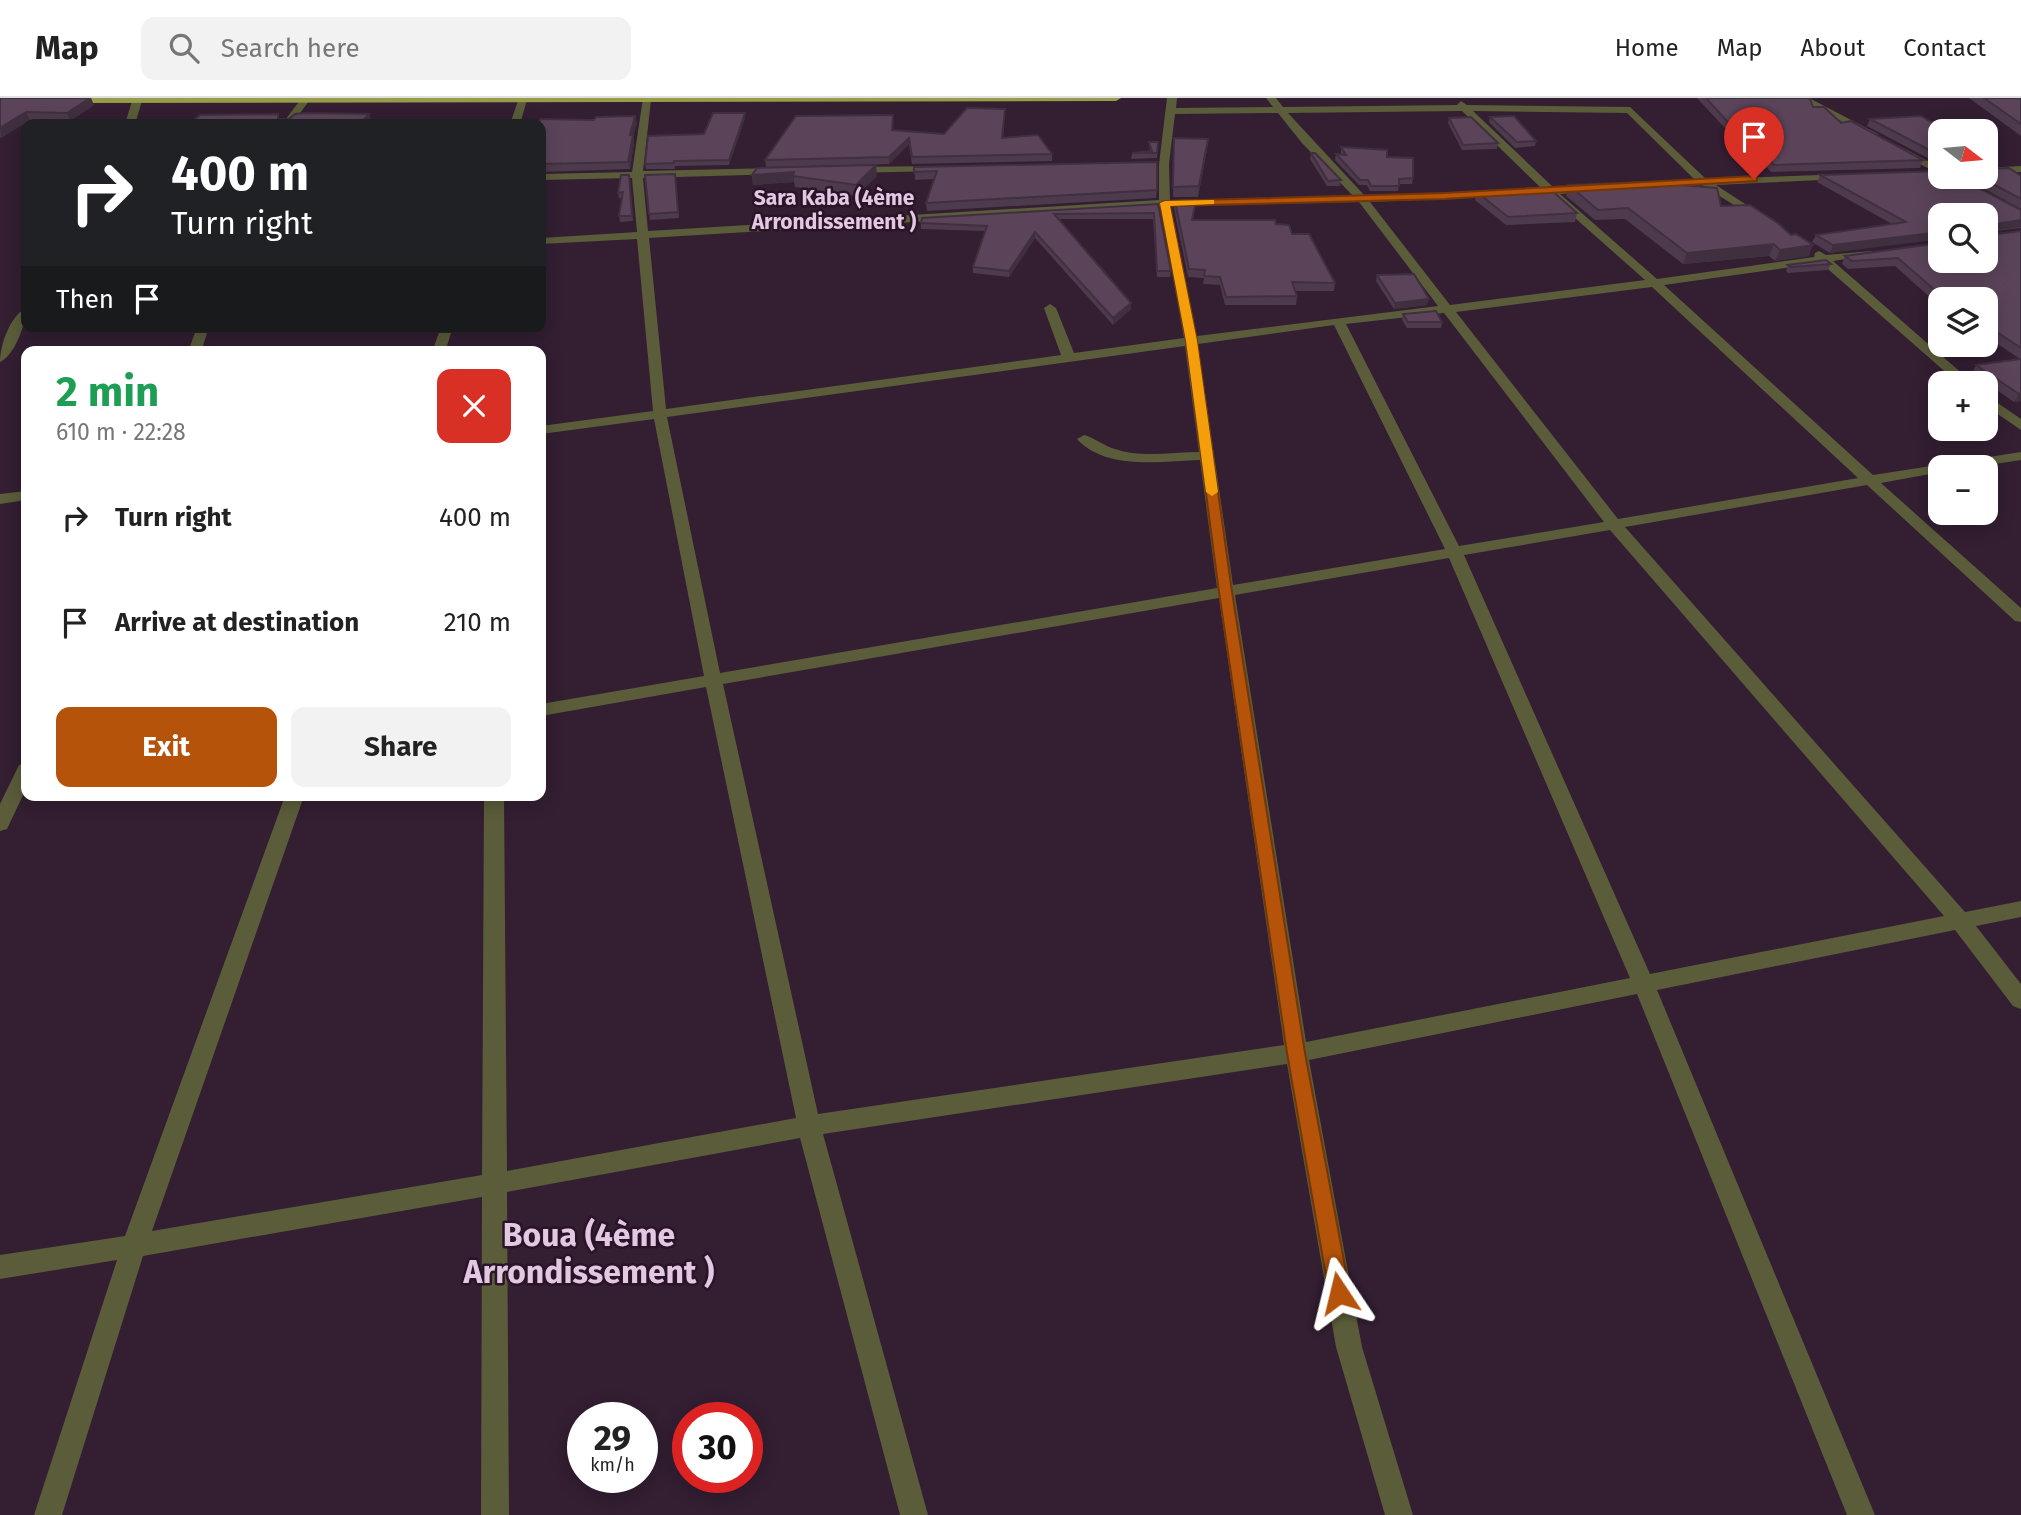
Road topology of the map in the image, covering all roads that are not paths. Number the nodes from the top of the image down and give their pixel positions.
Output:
1 (1116, 98) edge
2 (1541, 98) edge
3 (1802, 98) edge
4 (52, 100) edge
5 (522, 100) junction
6 (646, 100) junction
7 (137, 101) junction
8 (304, 101) junction
9 (1460, 103) edge
10 (1276, 104) edge
11 (1171, 105) edge
12 (1550, 109) junction
13 (132, 119) edge
14 (291, 119) edge
15 (516, 119) edge
16 (1928, 166) edge
17 (956, 168) edge
18 (2021, 169) edge
19 (831, 170) edge
20 (1998, 170) edge
21 (789, 171) edge
22 (1928, 173) edge
23 (636, 174) junction
24 (1914, 174) edge
25 (1861, 176) edge
26 (546, 177) edge
27 (1701, 180) junction
28 (1620, 186) edge
29 (1607, 187) edge
30 (1553, 191) junction
31 (1362, 199) junction
32 (1165, 203) junction
33 (1769, 223) edge
34 (641, 233) junction
35 (546, 241) edge
36 (1803, 245) edge
37 (1877, 252) edge
38 (1826, 259) junction
39 (1656, 284) junction
40 (1050, 308) dead end
41 (1450, 310) junction
42 (21, 321) edge
43 (1338, 321) junction
44 (1191, 341) junction
45 (0, 358) edge
46 (1069, 358) junction
47 (1952, 371) edge
48 (1998, 408) edge
49 (660, 415) junction
50 (2021, 426) edge
51 (546, 429) edge
52 (1084, 439) dead end
53 (1207, 456) junction
54 (2021, 456) edge
55 (1998, 459) edge
56 (1928, 470) edge
57 (1867, 480) junction
58 (21, 497) edge
59 (0, 499) edge
60 (1615, 526) junction
61 (1455, 553) junction
62 (1226, 592) junction
63 (2021, 617) edge
64 (713, 680) junction
65 (546, 709) edge
66 (15, 793) edge
67 (293, 801) edge
68 (494, 801) edge
69 (0, 824) edge
70 (2021, 909) edge
71 (1960, 921) junction
72 (1643, 983) junction
73 (2021, 1000) edge
74 (1296, 1053) junction
75 (810, 1126) junction
76 (493, 1184) junction
77 (134, 1246) junction
78 (0, 1267) edge
79 (48, 1515) edge
80 (495, 1515) edge
81 (914, 1515) edge
82 (1399, 1515) edge
83 (1861, 1515) edge

1 - 6 highway
2 - 12 street
3 - 16 street
4 - 7 highway
5 - 6 highway
5 - 8 highway
5 - 15 street
6 - 23 street
7 - 8 highway
7 - 13 street
8 - 14 street
9 - 10 street
9 - 12 street
9 - 30 street
10 - 11 street
10 - 31 street
11 - 32 street
12 - 27 street
17 - 19 street
18 - 20 street
21 - 23 street
22 - 24 street
23 - 26 street
23 - 34 street
25 - 27 street
27 - 28 street
27 - 33 street
29 - 30 street
30 - 31 street
30 - 39 street
31 - 32 street
31 - 41 street
32 - 34 street
32 - 44 street
34 - 35 street
34 - 49 street
36 - 38 street
37 - 38 street
38 - 39 street
38 - 47 street
39 - 41 street
39 - 57 street
40 - 46 street
41 - 43 street
41 - 60 street
42 - 45 street
43 - 44 street
43 - 61 street
44 - 46 street
44 - 53 street
46 - 49 street
48 - 50 street
49 - 51 street
49 - 64 street
52 - 53 street
53 - 62 street
54 - 55 street
56 - 57 street
57 - 60 street
57 - 63 street
58 - 59 street
60 - 61 street
60 - 71 street
61 - 62 street
61 - 72 street
62 - 64 street
62 - 74 street
64 - 65 street
64 - 75 street
66 - 69 street
67 - 77 street
68 - 76 street
70 - 71 street
71 - 72 street
71 - 73 street
72 - 74 street
72 - 83 street
74 - 75 street
74 - 82 street
75 - 76 street
75 - 81 street
76 - 77 street
76 - 80 street
77 - 78 street
77 - 79 street

